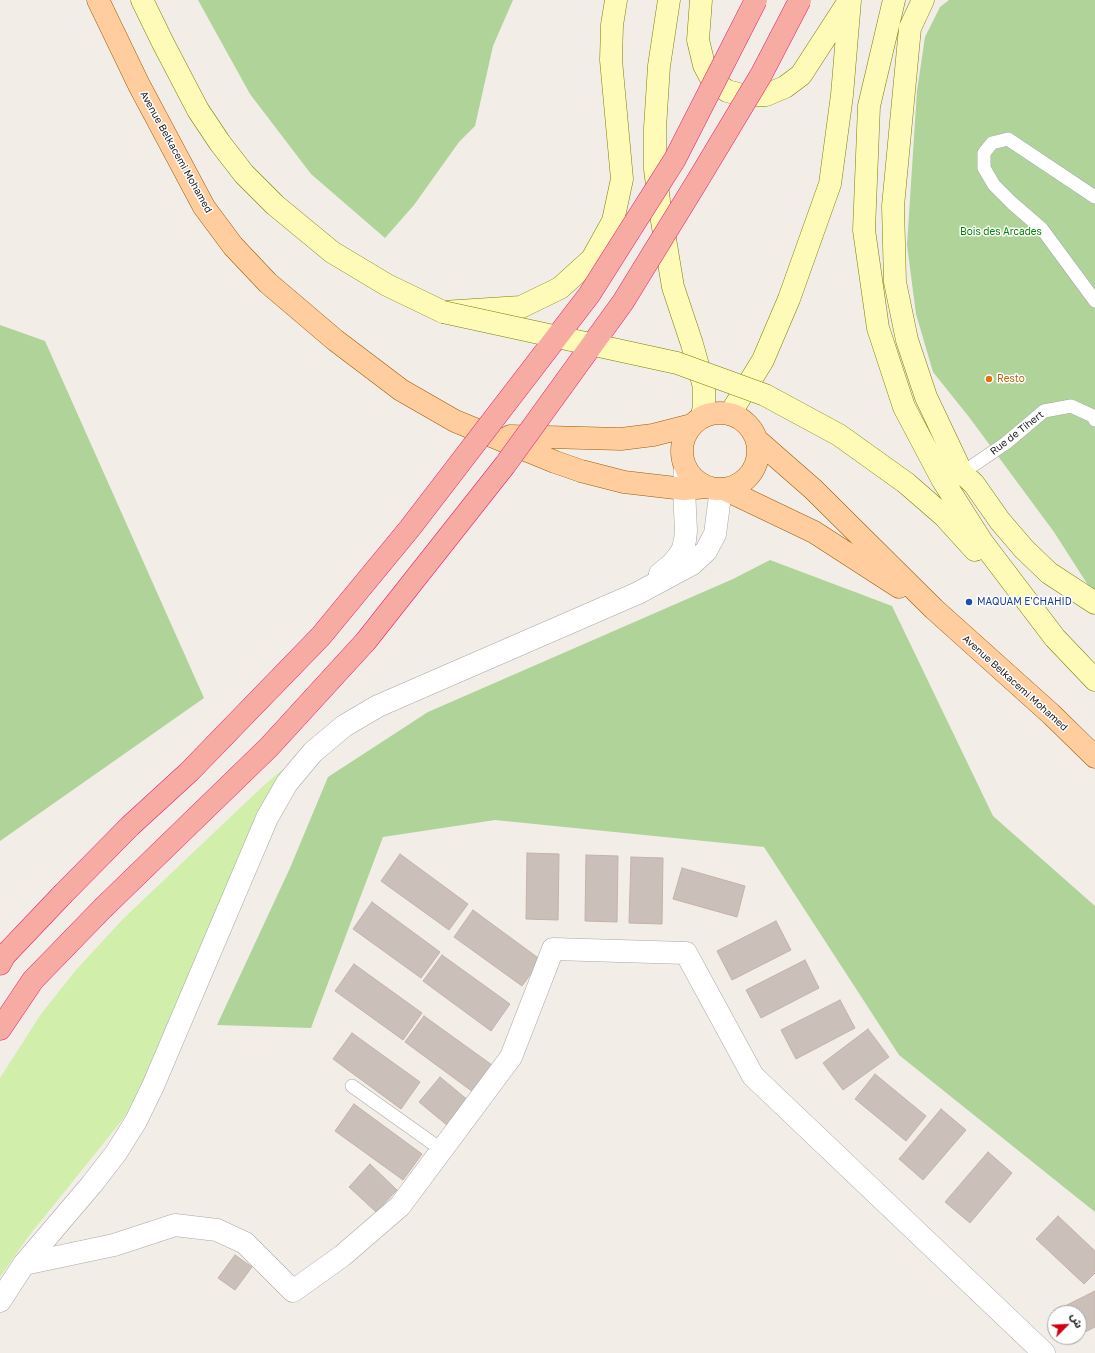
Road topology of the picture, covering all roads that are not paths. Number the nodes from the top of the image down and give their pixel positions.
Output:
1 (98, 0) edge
2 (111, 0) edge
3 (142, 0) edge
4 (616, 0) edge
5 (669, 0) edge
6 (701, 0) edge
7 (756, 0) edge
8 (800, 0) edge
9 (894, 0) edge
10 (923, 0) edge
11 (849, 1) edge
12 (124, 55) junction
13 (1095, 197) edge
14 (1095, 301) edge
15 (443, 312) junction
16 (730, 414) junction
17 (1095, 420) edge
18 (697, 421) junction
19 (493, 436) junction
20 (757, 440) junction
21 (685, 466) junction
22 (962, 473) junction
23 (717, 488) junction
24 (684, 489) junction
25 (638, 593) junction
26 (1095, 603) edge
27 (934, 609) junction
28 (1055, 638) junction
29 (1095, 680) edge
30 (1095, 757) edge
31 (2, 959) edge
32 (0, 1029) edge
33 (352, 1086) dead end
34 (442, 1150) junction
35 (24, 1264) junction
36 (0, 1301) edge
37 (1044, 1353) edge

1 - 12 main road, Avenue Belkacemi Mohamed
2 - 12 main road
3 - 15 main road
4 - 15 main road, bridge
5 - 18 main road
6 - 11 main road
7 - 31 highway, bridge
8 - 32 highway, bridge
9 - 28 main road
10 - 22 main road
11 - 16 main road
12 - 19 main road, Avenue Belkacemi Mohamed
13 - 14 lane
15 - 28 main road, bridge
16 - 18 main road
16 - 20 main road
17 - 22 lane, Rue de Tihert
18 - 19 main road
18 - 21 main road
19 - 24 main road, Avenue Belkacemi Mohamed
20 - 23 main road
20 - 27 main road
21 - 23 main road
21 - 24 street
22 - 26 main road
23 - 24 main road, Avenue Belkacemi Mohamed
23 - 25 street
23 - 27 main road
24 - 25 street
25 - 35 street
27 - 30 main road, Avenue Belkacemi Mohamed
28 - 29 main road
33 - 34 lane
34 - 35 street
34 - 37 street
35 - 36 street

